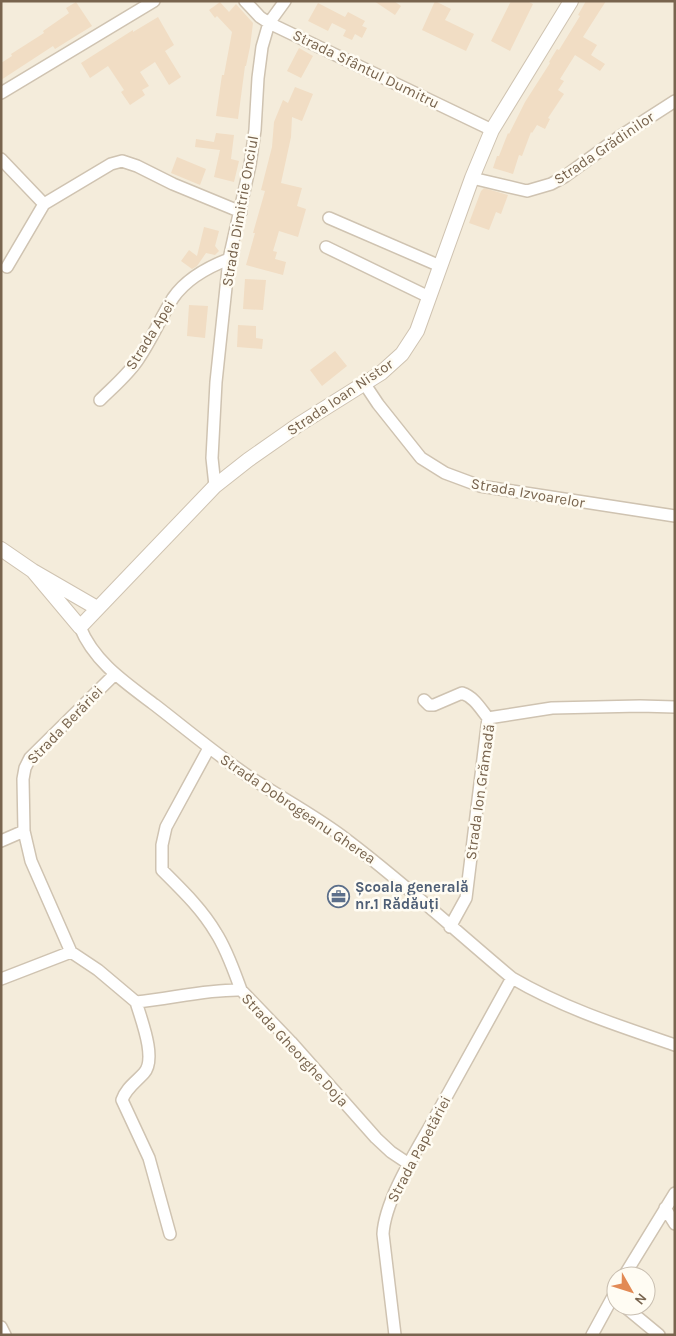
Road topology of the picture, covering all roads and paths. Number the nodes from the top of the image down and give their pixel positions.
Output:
1 (154, 1) edge
2 (245, 1) edge
3 (285, 1) edge
4 (571, 1) edge
5 (269, 23) junction
6 (1, 93) edge
7 (675, 101) edge
8 (492, 130) junction
9 (1, 159) edge
10 (472, 178) junction
11 (44, 204) junction
12 (240, 212) junction
13 (329, 218) dead end
14 (326, 247) dead end
15 (229, 259) junction
16 (6, 266) dead end
17 (440, 266) junction
18 (429, 297) junction
19 (364, 383) junction
20 (100, 400) dead end
21 (215, 486) junction
22 (675, 516) edge
23 (1, 548) edge
24 (33, 571) junction
25 (97, 608) junction
26 (80, 627) junction
27 (114, 674) junction
28 (424, 700) dead end
29 (675, 707) edge
30 (488, 718) junction
31 (208, 748) junction
32 (24, 831) junction
33 (1, 841) edge
34 (450, 927) junction
35 (71, 952) junction
36 (512, 978) junction
37 (1, 979) edge
38 (241, 990) junction
39 (136, 1002) junction
40 (674, 1043) edge
41 (409, 1164) junction
42 (675, 1193) edge
43 (665, 1208) junction
44 (675, 1224) edge
45 (170, 1234) dead end
46 (630, 1266) edge
47 (606, 1311) edge
48 (636, 1316) edge
49 (1, 1327) edge
50 (5, 1335) edge
51 (395, 1335) edge
52 (592, 1335) edge
53 (659, 1335) edge

1 - 6 street
2 - 5 street, Strada Sfântul Dumitru
3 - 5 street, Strada Dimitrie Onciul
4 - 8 street, Strada Ioan Nistor
5 - 8 street, Strada Sfântul Dumitru
5 - 12 street, Strada Dimitrie Onciul
7 - 10 street, Strada Grădinilor
8 - 10 street, Strada Ioan Nistor
9 - 11 street
10 - 17 street, Strada Ioan Nistor
11 - 12 street
11 - 16 street
12 - 15 street, Strada Dimitrie Onciul
13 - 17 street
14 - 18 street
15 - 20 street, Strada Apei
15 - 21 street, Strada Dimitrie Onciul
17 - 18 street, Strada Ioan Nistor
18 - 19 street, Strada Ioan Nistor
19 - 21 street, Strada Ioan Nistor
19 - 22 street, Strada Izvoarelor
21 - 25 street, Strada Ioan Nistor
23 - 24 street, Strada Dobrogeanu Gherea
24 - 25 street, Strada Dobrogeanu Gherea
24 - 26 street, Strada Dobrogeanu Gherea
25 - 26 street, Strada Ioan Nistor
26 - 27 street, Strada Dobrogeanu Gherea
27 - 31 street, Strada Dobrogeanu Gherea
27 - 32 street, Strada Berăriei
28 - 30 street
29 - 30 street, Strada Ion Grămadă
30 - 34 street, Strada Ion Grămadă
31 - 34 street, Strada Dobrogeanu Gherea
31 - 38 street
32 - 33 street
32 - 35 street, Strada Berăriei
34 - 36 street, Strada Dobrogeanu Gherea
35 - 37 street
35 - 39 street
36 - 40 street, Strada Dobrogeanu Gherea
36 - 41 street, Strada Papetăriei
38 - 39 street, Strada Gheorghe Doja
38 - 41 street, Strada Gheorghe Doja
39 - 45 street
41 - 51 street, Strada Papetăriei
42 - 43 street
43 - 44 street
43 - 46 street
47 - 52 street
48 - 53 street
49 - 50 street

